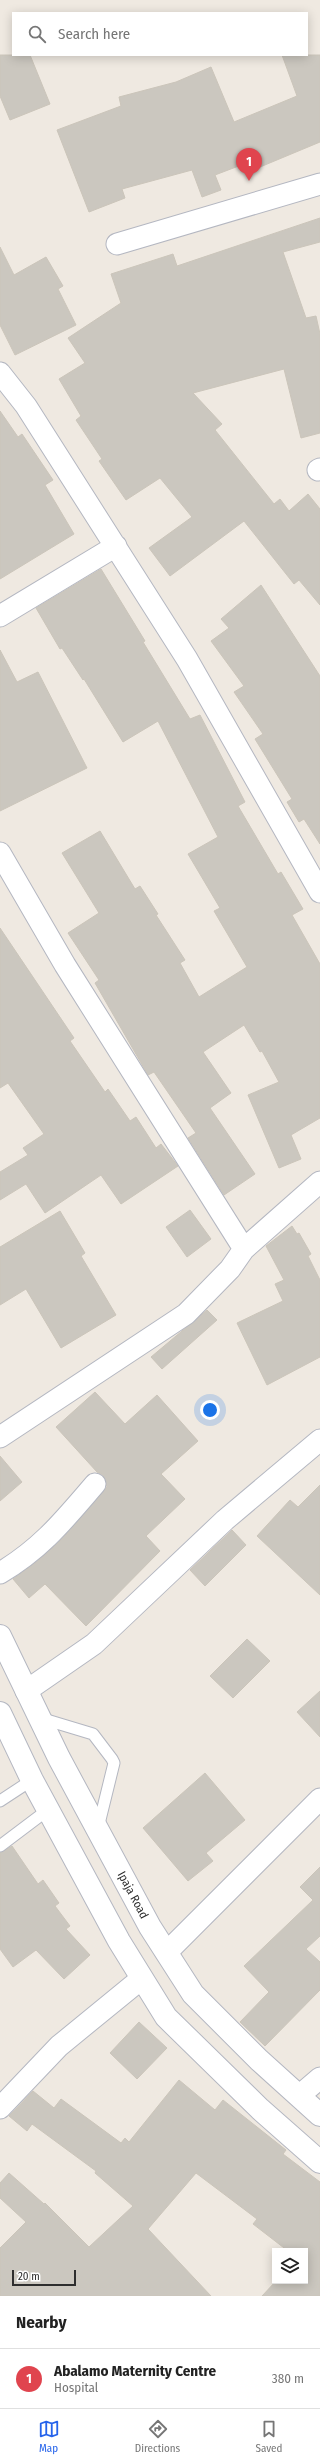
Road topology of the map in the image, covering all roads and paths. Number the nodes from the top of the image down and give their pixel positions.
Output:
1 (320, 184) edge
2 (117, 244) dead end
3 (0, 373) edge
4 (116, 546) junction
5 (0, 616) edge
6 (0, 853) edge
7 (320, 892) edge
8 (320, 1182) edge
9 (244, 1249) junction
10 (0, 1436) edge
11 (320, 1440) edge
12 (95, 1484) dead end
13 (0, 1573) edge
14 (0, 1636) edge
15 (26, 1691) junction
16 (39, 1718) junction
17 (4, 1722) edge
18 (32, 1780) junction
19 (320, 1799) edge
20 (0, 1801) edge
21 (49, 1809) junction
22 (98, 1829) junction
23 (0, 1846) edge
24 (167, 1952) junction
25 (141, 1979) junction
26 (320, 2078) edge
27 (299, 2096) junction
28 (0, 2108) edge
29 (320, 2115) edge
30 (320, 2162) edge

1 - 2 street
3 - 4 street
4 - 5 street
4 - 7 street
6 - 9 street
8 - 9 street
9 - 10 street
11 - 15 street
12 - 13 street
14 - 15 main road, Ipaja Road
15 - 16 main road, Ipaja Road
16 - 17 main road
16 - 22 main road, Ipaja Road
16 - 22 lane
17 - 18 main road
18 - 20 lane
18 - 21 main road
19 - 24 street
21 - 23 lane
21 - 25 main road
22 - 24 main road, Ipaja Road
24 - 27 main road, Ipaja Road
25 - 28 street
25 - 30 main road
26 - 27 street
27 - 29 main road, Ipaja Road

